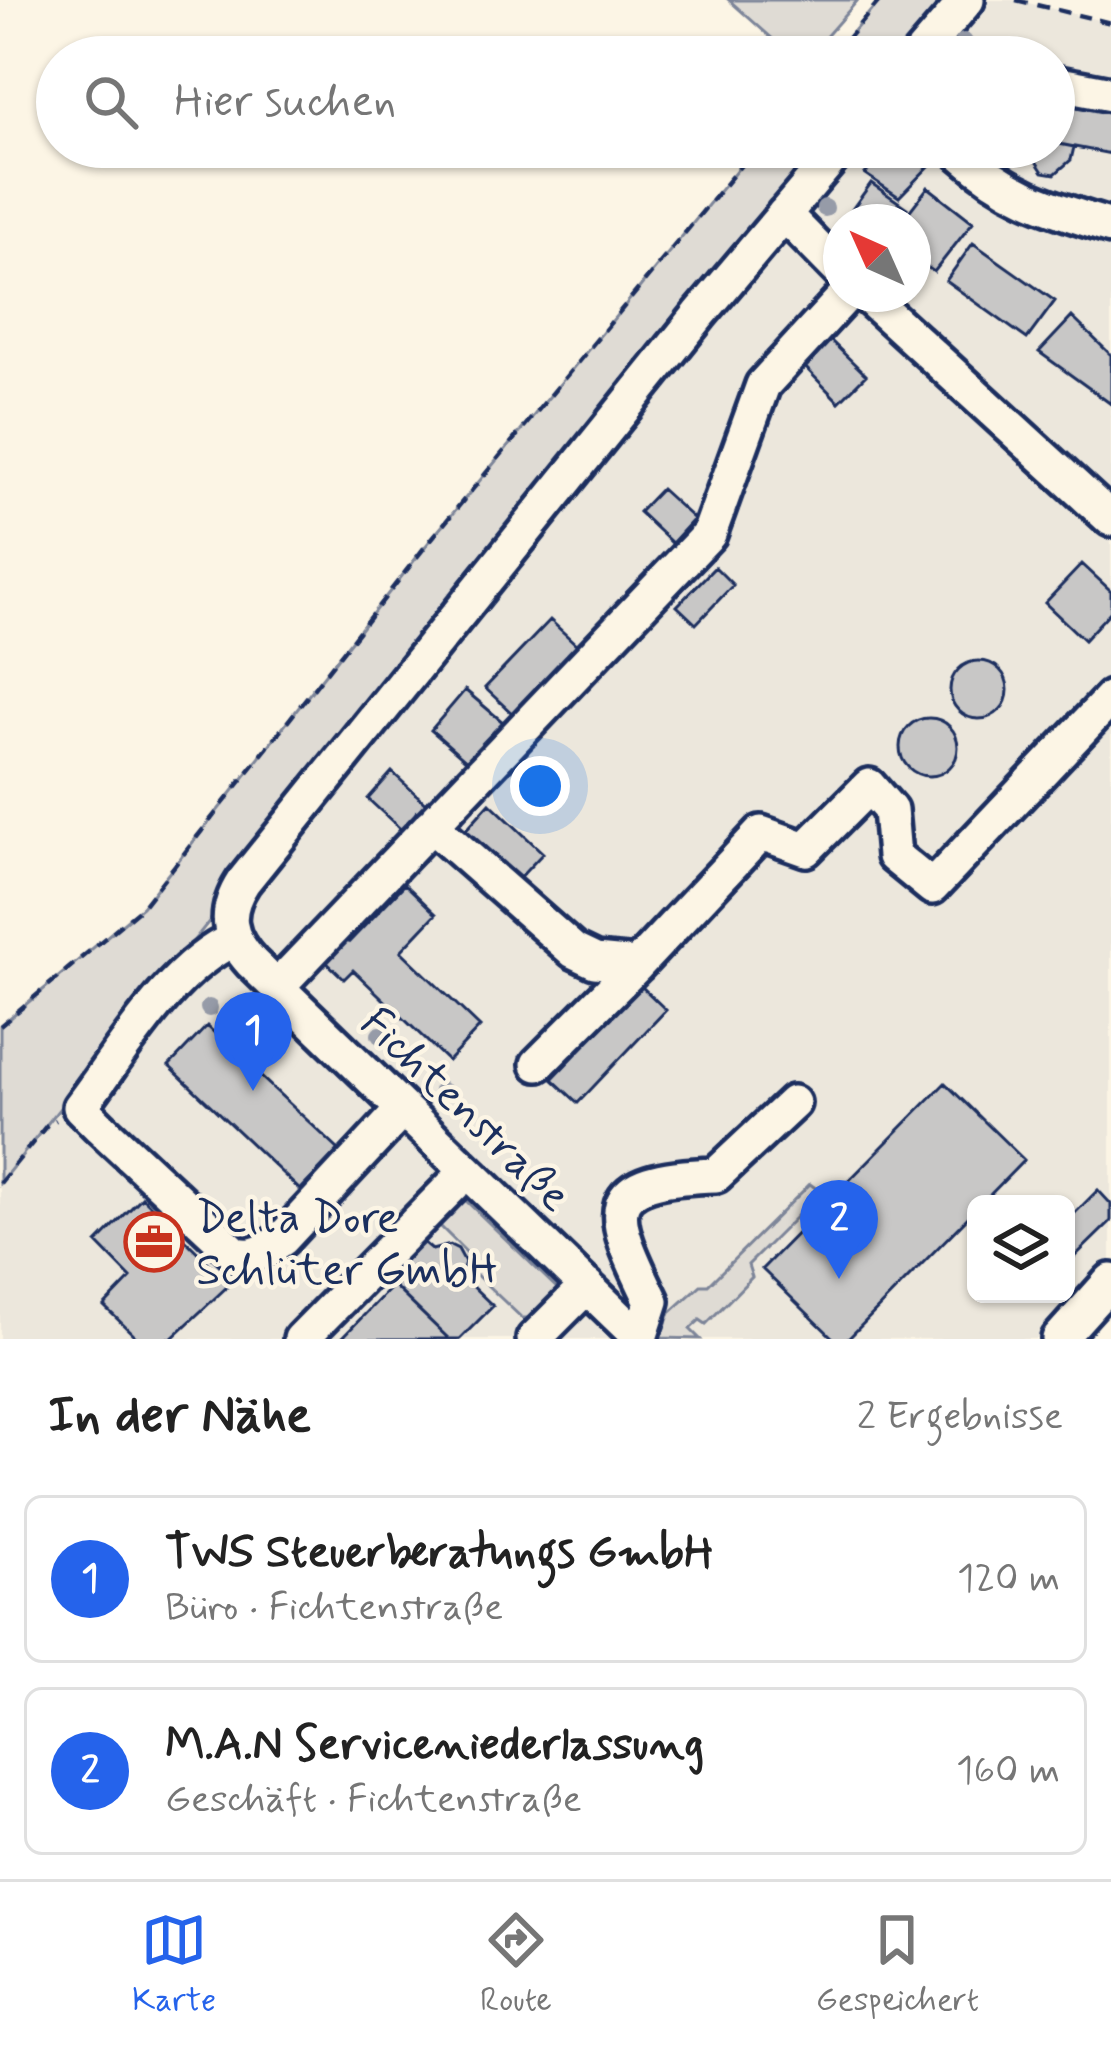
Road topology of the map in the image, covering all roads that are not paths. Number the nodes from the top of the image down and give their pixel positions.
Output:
1 (967, 0) edge
2 (936, 36) edge
3 (1075, 87) edge
4 (1111, 94) edge
5 (823, 168) edge
6 (977, 168) edge
7 (784, 214) junction
8 (1108, 220) edge
9 (823, 254) edge
10 (830, 312) edge
11 (886, 312) edge
12 (1111, 519) edge
13 (1111, 698) edge
14 (431, 825) junction
15 (232, 940) junction
16 (637, 965) junction
17 (277, 987) junction
18 (538, 1064) dead end
19 (793, 1103) dead end
20 (403, 1109) junction
21 (467, 1171) junction
22 (1111, 1281) edge
23 (587, 1286) junction
24 (544, 1336) edge
25 (301, 1339) edge
26 (641, 1339) edge
27 (1059, 1339) edge

1 - 2 street
3 - 4 street
5 - 7 street
6 - 8 street
7 - 9 street
7 - 15 street
10 - 14 street
11 - 12 street
13 - 16 street
14 - 16 street
14 - 17 street
15 - 17 street, Fichtenstraße
15 - 20 street
16 - 18 street
17 - 20 street, Fichtenstraße
19 - 26 street
20 - 21 street, Fichtenstraße
21 - 23 street, Fichtenstraße
21 - 25 street
22 - 27 street
23 - 24 street
23 - 26 street, Fichtenstraße

